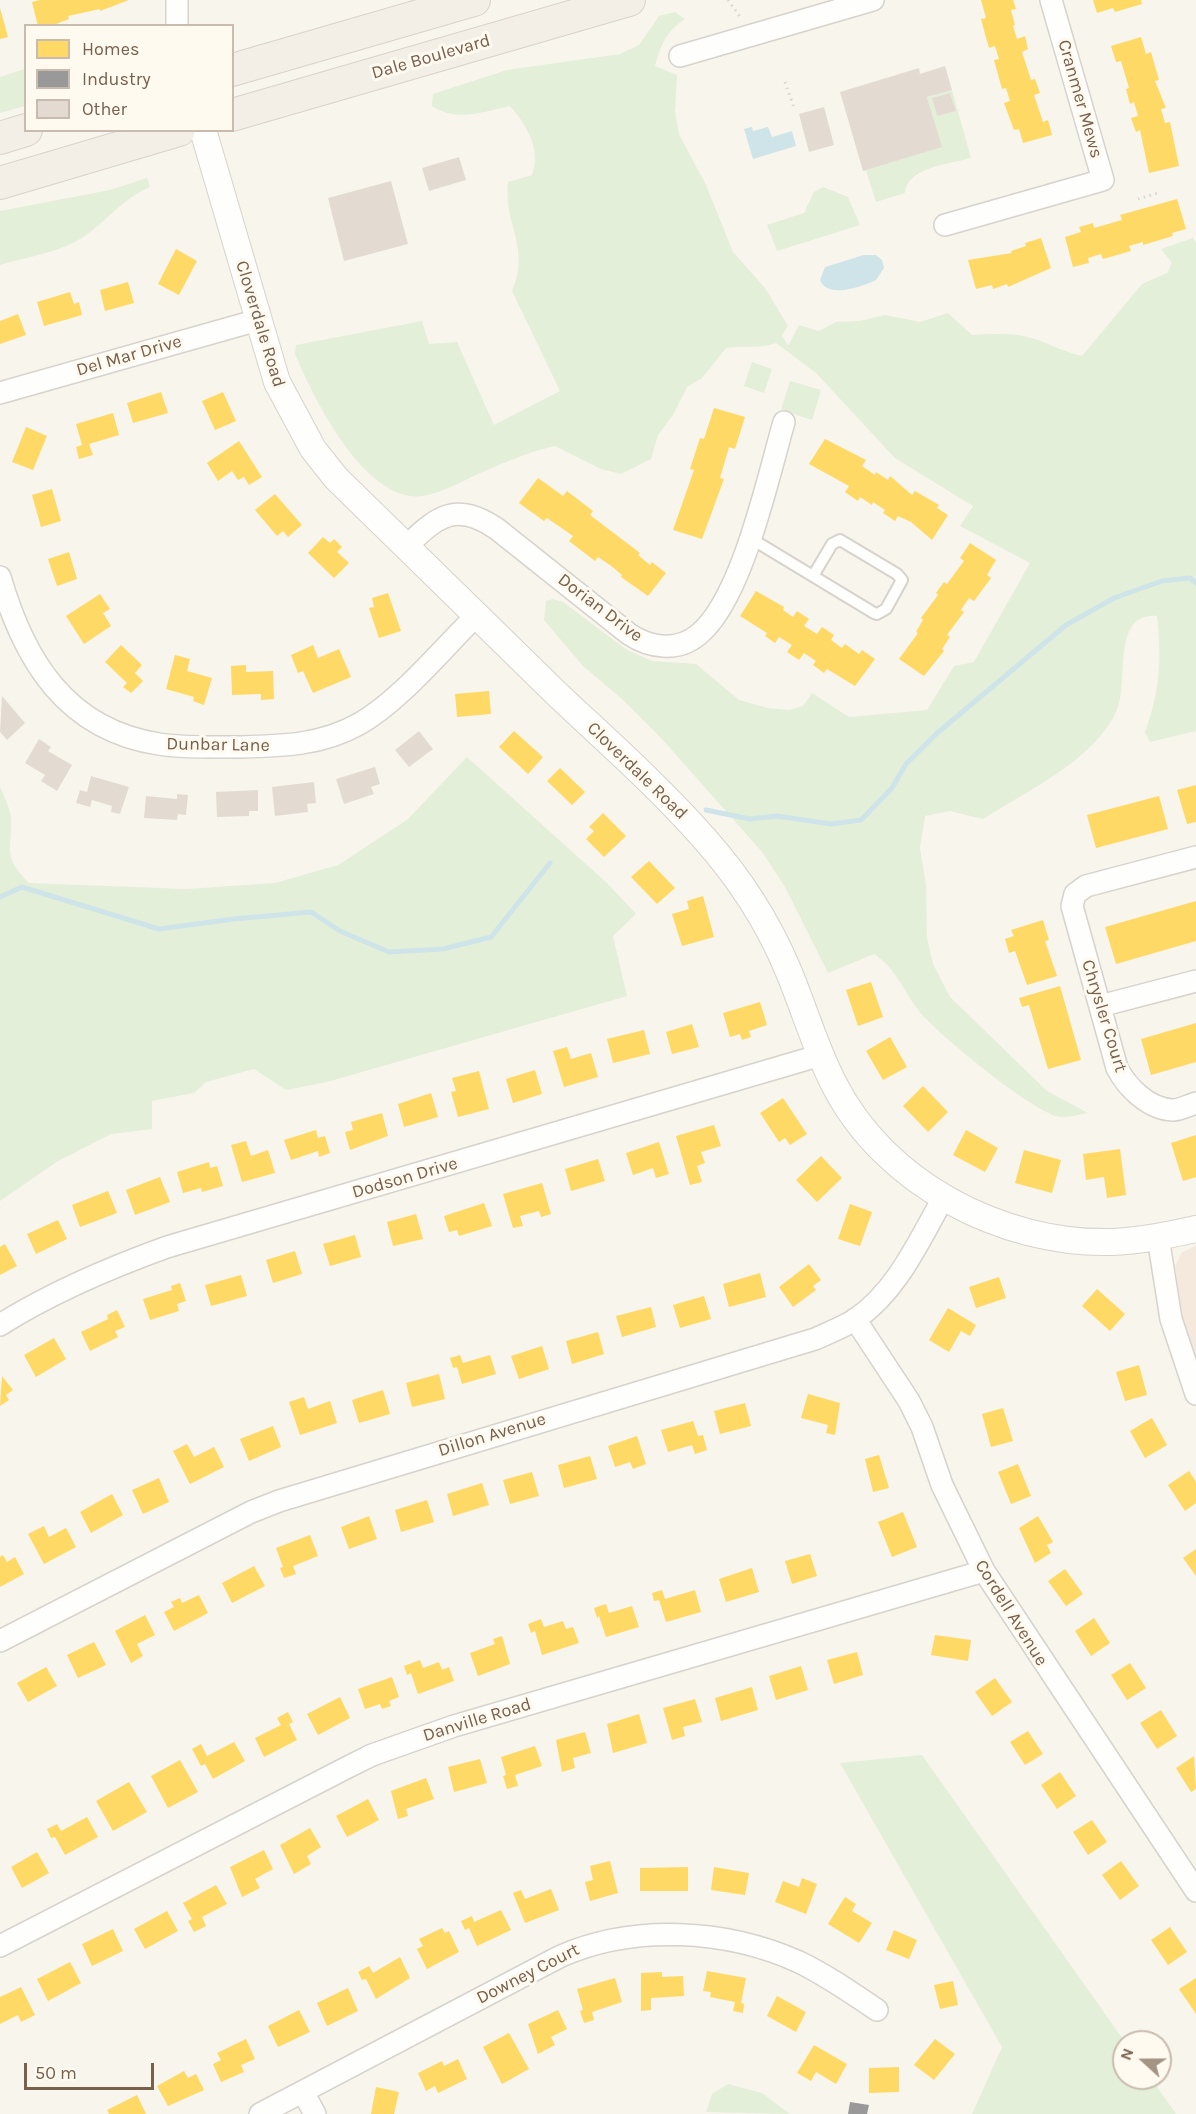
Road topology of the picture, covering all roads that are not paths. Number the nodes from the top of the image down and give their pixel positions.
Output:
1 (177, 0) edge
2 (474, 0) edge
3 (629, 0) edge
4 (873, 0) edge
5 (1051, 0) edge
6 (177, 24) edge
7 (680, 56) dead end
8 (234, 69) edge
9 (234, 114) edge
10 (24, 131) edge
11 (171, 132) edge
12 (204, 132) edge
13 (0, 138) edge
14 (0, 183) edge
15 (945, 225) dead end
16 (258, 320) junction
17 (0, 393) edge
18 (784, 422) dead end
19 (750, 538) junction
20 (406, 547) junction
21 (813, 576) junction
22 (0, 577) edge
23 (476, 616) junction
24 (1196, 857) edge
25 (1196, 981) edge
26 (1100, 1006) junction
27 (821, 1054) junction
28 (1196, 1103) edge
29 (944, 1197) junction
30 (1196, 1229) edge
31 (1158, 1238) junction
32 (855, 1319) junction
33 (0, 1325) edge
34 (1196, 1394) edge
35 (984, 1571) junction
36 (0, 1641) edge
37 (1196, 1891) edge
38 (0, 1946) edge
39 (877, 2010) dead end
40 (303, 2092) junction
41 (260, 2114) edge
42 (315, 2114) edge

1 - 6 street
2 - 8 main road
3 - 9 main road, Dale Boulevard
4 - 7 street
5 - 15 street, Cranmer Mews
10 - 13 main road
11 - 14 main road
12 - 16 street, Cloverdale Road
16 - 17 street, Del Mar Drive
16 - 20 street, Cloverdale Road
18 - 19 street, Dorian Drive
19 - 20 street, Dorian Drive
19 - 21 lane
20 - 23 street, Cloverdale Road
21 - 21 lane
22 - 23 street, Dunbar Lane
23 - 27 street, Cloverdale Road
24 - 26 street, Chrysler Court
25 - 26 street
26 - 28 street, Chrysler Court
27 - 29 street, Cloverdale Road
27 - 33 street, Dodson Drive
29 - 31 street, Cloverdale Road
29 - 32 street, Dillon Avenue
30 - 31 street, Cloverdale Road
31 - 34 street
32 - 35 street, Cordell Avenue
32 - 36 street, Dillon Avenue
35 - 37 street, Cordell Avenue
35 - 38 street, Danville Road
39 - 40 street, Downey Court
40 - 41 street, Downey Court
40 - 42 street

